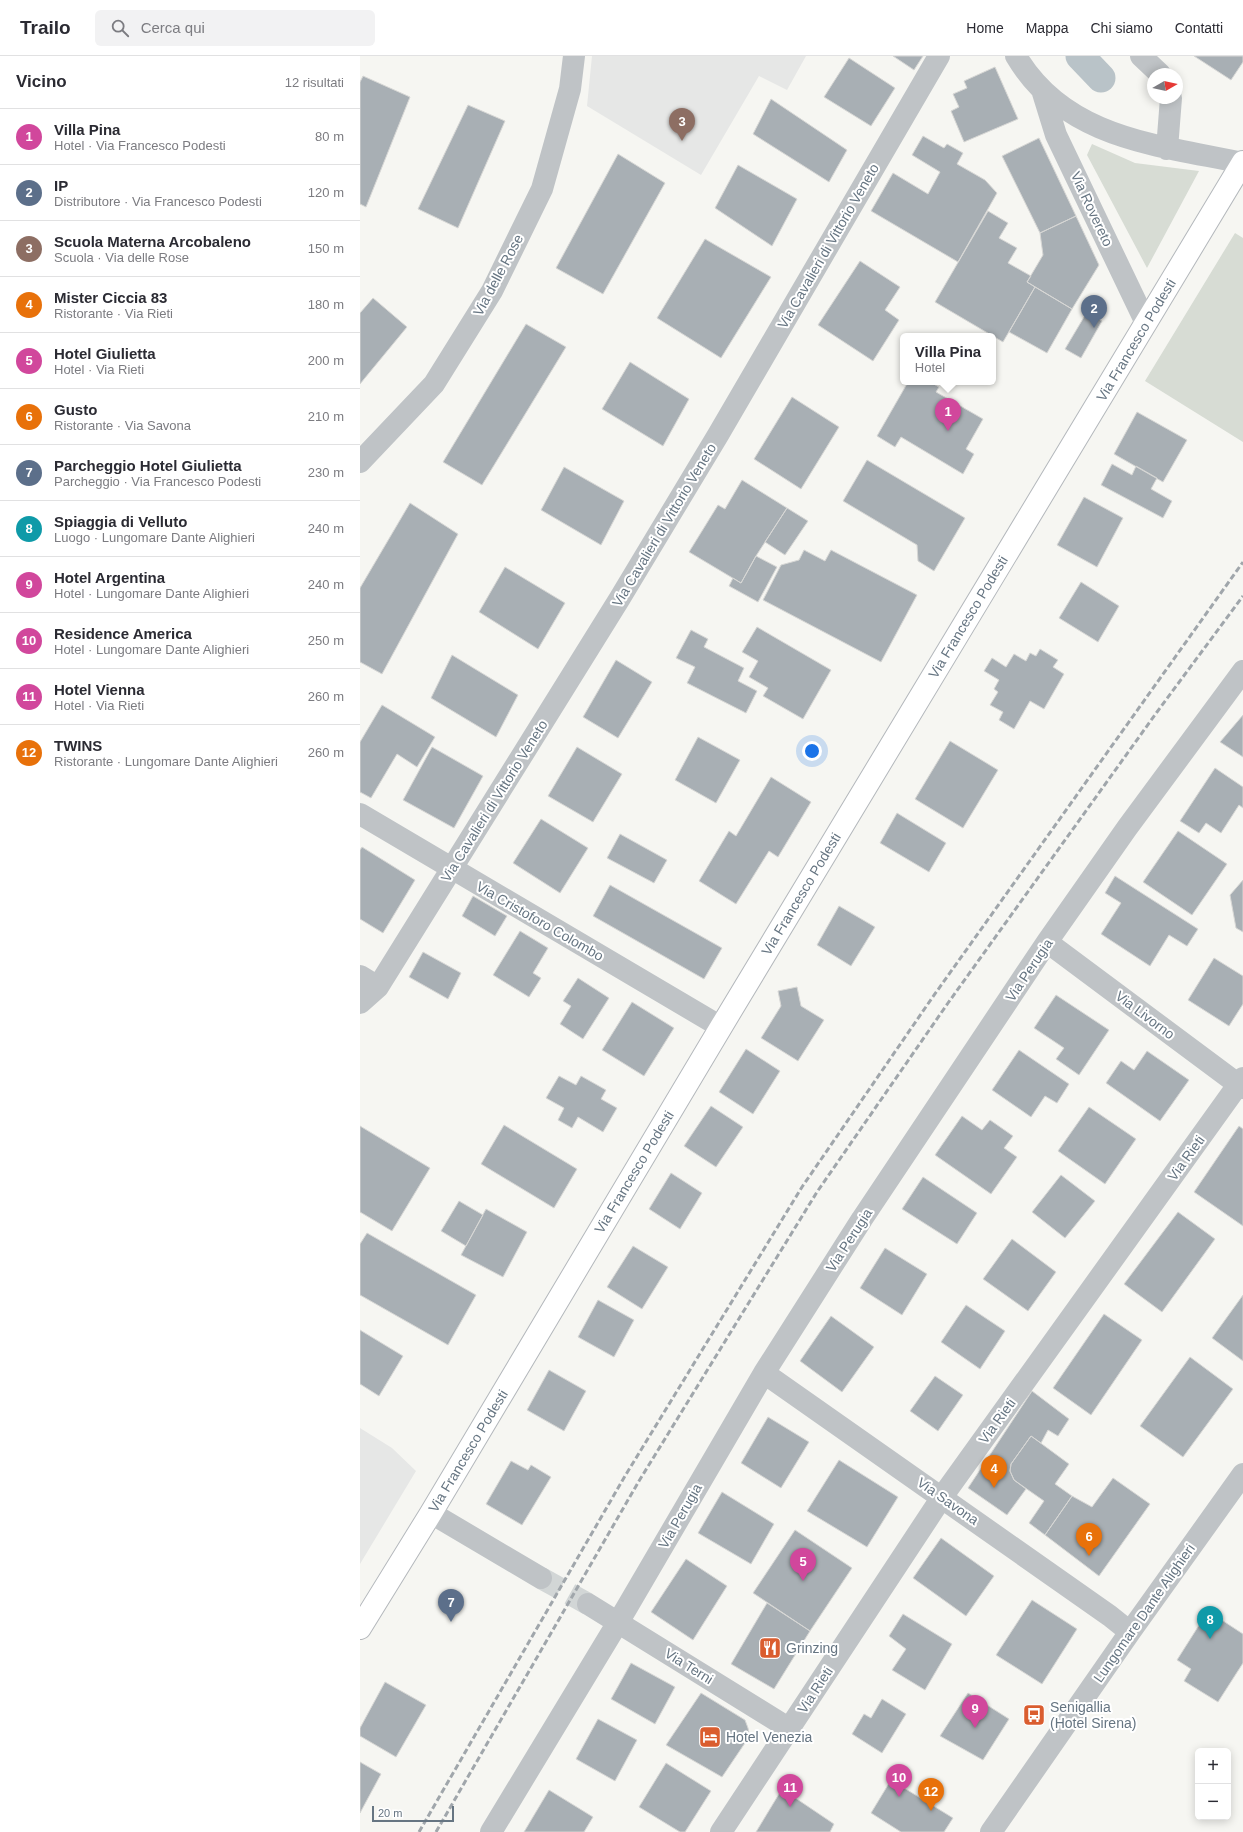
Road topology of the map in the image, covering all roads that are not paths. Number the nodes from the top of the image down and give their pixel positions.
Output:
1 (574, 56) edge
2 (939, 56) edge
3 (1016, 56) edge
4 (1142, 56) edge
5 (1154, 68) edge
6 (1043, 93) junction
7 (1171, 104) edge
8 (1167, 149) junction
9 (1243, 163) edge
10 (1146, 323) junction
11 (360, 462) edge
12 (1243, 671) edge
13 (360, 814) edge
14 (452, 869) junction
15 (1048, 942) junction
16 (366, 984) edge
17 (360, 1003) edge
18 (721, 1027) junction
19 (1241, 1083) edge
20 (764, 1373) junction
21 (1243, 1474) edge
22 (942, 1497) junction
23 (431, 1513) junction
24 (541, 1578) tunnel mouth
25 (588, 1604) tunnel mouth
26 (618, 1622) junction
27 (360, 1628) edge
28 (1130, 1632) junction
29 (790, 1729) junction
30 (491, 1832) edge
31 (721, 1832) edge
32 (991, 1832) edge

1 - 11 street, Via delle Rose
2 - 14 street, Via Cavalieri di Vittorio Veneto
3 - 6 street, Via Rovereto
4 - 5 street
6 - 8 street, Via Rovereto
6 - 10 street, Via Rovereto
7 - 8 street
8 - 9 street, Via Rovereto
9 - 10 main road, Via Francesco Podesti
10 - 18 main road, Via Francesco Podesti
12 - 15 street, Via Perugia
13 - 14 street, Via Cristoforo Colombo
14 - 16 street, Via Cavalieri di Vittorio Veneto
14 - 18 street, Via Cristoforo Colombo
15 - 19 street, Via Livorno
15 - 20 street, Via Perugia
16 - 17 street, Via Cavalieri di Vittorio Veneto
18 - 23 main road, Via Francesco Podesti
19 - 22 street, Via Rieti
20 - 22 street, Via Savona
20 - 26 street, Via Perugia
21 - 28 street, Lungomare Dante Alighieri
22 - 28 street, Via Savona
22 - 29 street, Via Rieti
23 - 24 street
23 - 27 main road, Via Francesco Podesti
25 - 26 street, Via Terni
26 - 29 street, Via Terni
26 - 30 street, Via Perugia
28 - 32 street, Lungomare Dante Alighieri
29 - 31 street, Via Rieti

